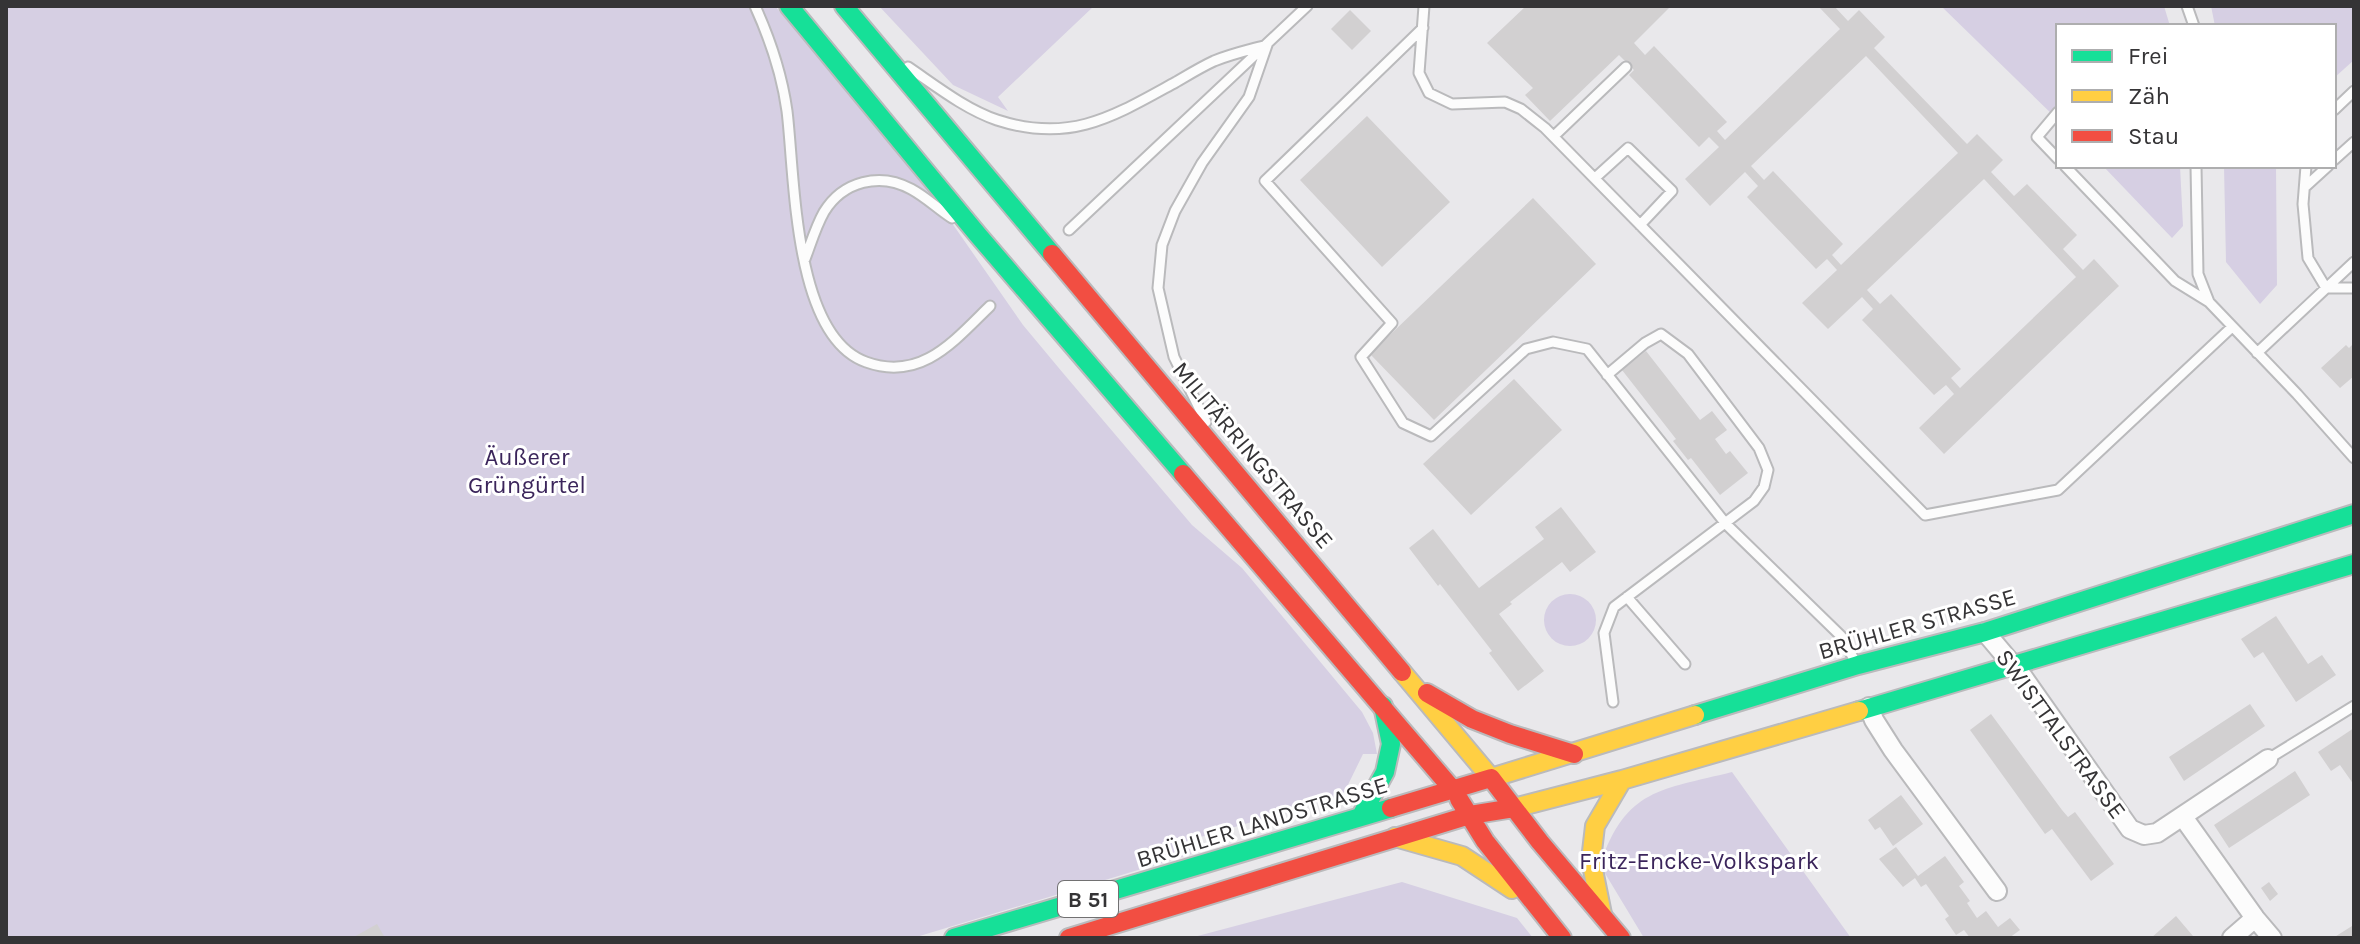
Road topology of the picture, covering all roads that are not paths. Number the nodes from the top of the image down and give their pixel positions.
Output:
1 (755, 6) edge
2 (789, 6) edge
3 (844, 6) edge
4 (1307, 6) edge
5 (1424, 6) edge
6 (1423, 28) junction
7 (1267, 45) junction
8 (876, 46) junction
9 (1626, 67) dead end
10 (2354, 91) edge
11 (2336, 108) edge
12 (2056, 114) edge
13 (1554, 136) junction
14 (2354, 142) edge
15 (2056, 157) edge
16 (2336, 158) edge
17 (2067, 168) edge
18 (2196, 168) edge
19 (2306, 168) edge
20 (2326, 168) edge
21 (1595, 178) junction
22 (2305, 187) junction
23 (1640, 225) junction
24 (1069, 230) dead end
25 (978, 235) junction
26 (804, 262) junction
27 (2354, 262) edge
28 (2326, 288) junction
29 (2354, 288) edge
30 (2209, 302) junction
31 (990, 306) dead end
32 (2232, 327) junction
33 (2257, 353) junction
34 (1607, 375) junction
35 (1221, 454) junction
36 (2354, 458) edge
37 (2354, 514) edge
38 (1726, 524) junction
39 (2354, 564) edge
40 (1627, 597) junction
41 (1985, 632) junction
42 (1685, 664) dead end
43 (2013, 666) junction
44 (1410, 683) junction
45 (1864, 686) junction
46 (1613, 702) dead end
47 (1383, 706) junction
48 (2354, 706) edge
49 (1574, 754) junction
50 (2268, 759) joint
51 (1491, 778) junction
52 (1622, 780) junction
53 (1454, 791) junction
54 (1514, 808) junction
55 (1470, 815) junction
56 (1361, 816) junction
57 (2183, 817) junction
58 (1395, 837) junction
59 (1997, 891) dead end
60 (1536, 905) junction
61 (1602, 916) junction
62 (2255, 918) junction
63 (954, 938) edge
64 (1069, 938) edge
65 (1562, 938) edge
66 (1621, 938) edge
67 (2232, 938) edge
68 (2272, 938) edge

1 - 26 lane
2 - 25 main road
3 - 8 main road, MILITÄRRINGSTRASSE
4 - 7 lane
5 - 6 lane
6 - 13 lane
6 - 34 lane
7 - 8 lane
7 - 24 lane
7 - 35 lane
8 - 35 main road, MILITÄRRINGSTRASSE
9 - 13 lane
10 - 11 lane
12 - 15 lane
13 - 21 lane
14 - 16 lane
17 - 30 lane
18 - 30 lane
19 - 22 lane
20 - 22 lane
21 - 23 lane
21 - 23 lane
22 - 28 lane
23 - 32 lane
25 - 26 lane
25 - 47 main road
26 - 31 lane
27 - 28 lane
28 - 29 lane
28 - 33 lane
30 - 32 lane
32 - 33 lane
33 - 36 lane
34 - 38 lane
34 - 38 lane
35 - 44 main road, MILITÄRRINGSTRASSE
37 - 41 main road, BRÜHLER STRASSE
38 - 40 lane
38 - 45 lane
39 - 43 main road, BRÜHLER STRASSE
40 - 42 lane
40 - 46 lane
41 - 43 street, SWISTTALSTRASSE
41 - 45 main road, BRÜHLER STRASSE
43 - 45 main road, BRÜHLER STRASSE
43 - 57 street, SWISTTALSTRASSE
44 - 49 main road
44 - 51 main road, MILITÄRRINGSTRASSE
45 - 49 main road, BRÜHLER STRASSE
45 - 52 main road, BRÜHLER STRASSE
45 - 59 street
47 - 53 main road
47 - 56 main road
48 - 50 lane, SWISTTALSTRASSE
49 - 51 main road, BRÜHLER STRASSE
50 - 57 street, SWISTTALSTRASSE
51 - 53 main road, BRÜHLER LANDSTRASSE / B 51
51 - 54 main road, MILITÄRRINGSTRASSE
52 - 54 main road, BRÜHLER STRASSE
52 - 61 main road
53 - 55 main road
53 - 56 main road, BRÜHLER LANDSTRASSE / B 51
54 - 55 main road, B 51
54 - 61 main road, MILITÄRRINGSTRASSE
55 - 58 main road, B 51
55 - 60 main road
56 - 63 main road, BRÜHLER LANDSTRASSE / B 51
57 - 62 street
58 - 60 main road
58 - 64 main road, B 51
60 - 65 main road
61 - 66 main road, MILITÄRRINGSTRASSE
62 - 67 street
62 - 68 street

